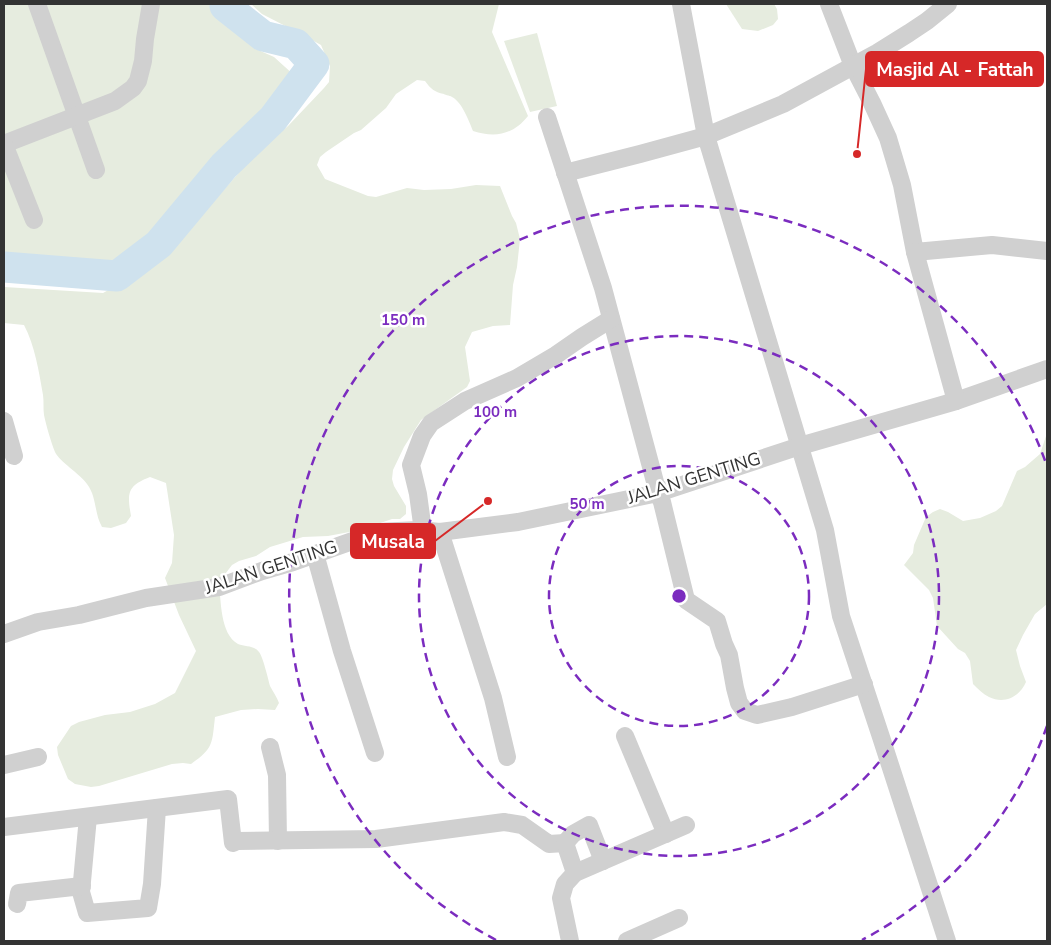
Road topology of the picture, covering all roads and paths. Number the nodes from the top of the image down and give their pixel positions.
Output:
1 (37, 4) edge
2 (151, 4) edge
3 (680, 4) edge
4 (829, 4) edge
5 (948, 4) edge
6 (853, 66) junction
7 (76, 117) junction
8 (547, 117) dead end
9 (706, 136) junction
10 (4, 144) edge
11 (96, 170) dead end
12 (565, 173) junction
13 (34, 220) dead end
14 (1047, 251) edge
15 (915, 252) junction
16 (611, 319) junction
17 (1047, 369) edge
18 (956, 401) junction
19 (4, 421) edge
20 (800, 446) junction
21 (14, 456) dead end
22 (658, 493) junction
23 (431, 531) junction
24 (316, 554) junction
25 (4, 634) edge
26 (864, 684) junction
27 (625, 736) dead end
28 (270, 747) dead end
29 (375, 752) dead end
30 (38, 757) dead end
31 (507, 757) dead end
32 (4, 765) edge
33 (157, 808) junction
34 (88, 816) junction
35 (686, 825) dead end
36 (4, 827) edge
37 (666, 834) junction
38 (278, 841) junction
39 (565, 843) junction
40 (603, 862) junction
41 (575, 874) junction
42 (82, 886) junction
43 (17, 904) dead end
44 (679, 918) dead end
45 (570, 941) edge
46 (627, 941) edge
47 (947, 941) edge

1 - 7 street
2 - 7 street
3 - 9 street
4 - 6 street
5 - 6 street
6 - 9 street
6 - 15 street
7 - 10 street
7 - 11 street
8 - 12 street
9 - 12 street
9 - 20 street
10 - 13 street
12 - 16 street
14 - 15 street
15 - 18 street
16 - 22 street
16 - 23 street
17 - 18 street, JALAN GENTING
18 - 20 street, JALAN GENTING
19 - 21 street
20 - 22 street, JALAN GENTING
20 - 26 street
22 - 23 street, JALAN GENTING
22 - 26 street
23 - 24 street, JALAN GENTING
23 - 31 street
24 - 25 street, JALAN GENTING
24 - 29 street
26 - 47 street
27 - 37 street
28 - 38 street
30 - 32 street
33 - 34 street
33 - 38 street
33 - 42 street
34 - 36 street
34 - 42 street
35 - 37 street
37 - 40 street
38 - 39 street
39 - 40 street
39 - 41 street
40 - 41 street
41 - 45 street
42 - 43 street
44 - 46 street

